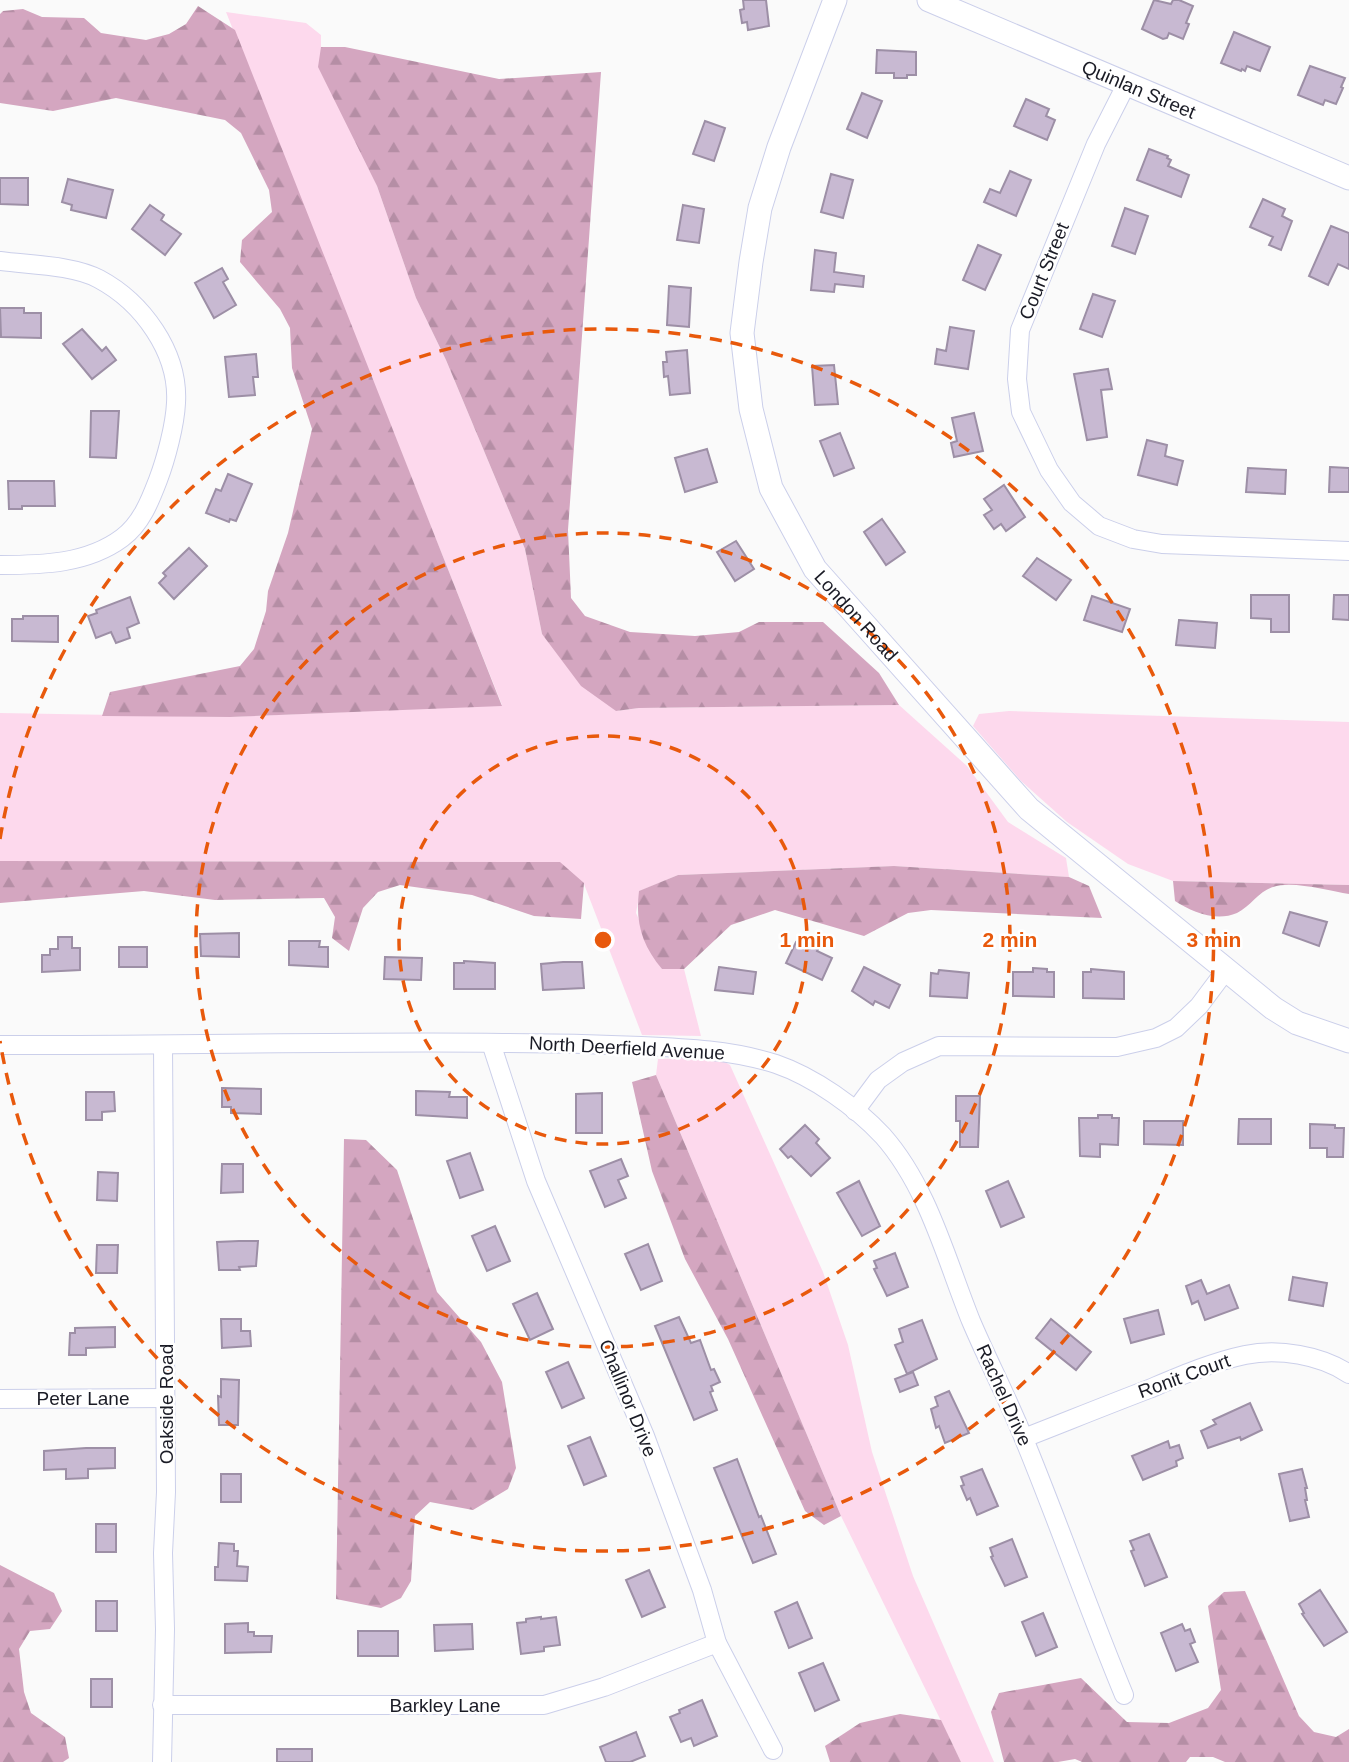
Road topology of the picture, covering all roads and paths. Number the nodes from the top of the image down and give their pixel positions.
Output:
1 (835, 0) edge
2 (929, 0) edge
3 (1126, 85) junction
4 (1349, 178) edge
5 (0, 261) edge
6 (1349, 551) edge
7 (0, 565) edge
8 (1226, 970) junction
9 (1349, 1041) edge
10 (491, 1043) junction
11 (0, 1045) edge
12 (163, 1046) junction
13 (855, 1111) junction
14 (1349, 1374) edge
15 (165, 1398) junction
16 (0, 1399) edge
17 (1024, 1438) junction
18 (718, 1643) junction
19 (1124, 1695) dead end
20 (162, 1705) junction
21 (773, 1750) dead end
22 (162, 1762) edge

1 - 8 street, London Road
2 - 3 street, Quinlan Street
3 - 4 street, Quinlan Street
3 - 6 street, Court Street
5 - 7 street
8 - 9 street, London Road
8 - 13 street
10 - 12 street, North Deerfield Avenue
10 - 13 street, North Deerfield Avenue
10 - 18 street, Challinor Drive
11 - 12 street, North Deerfield Avenue
12 - 15 street, Oakside Road
13 - 17 street, Rachel Drive
14 - 17 street, Ronit Court
15 - 16 street, Peter Lane
15 - 20 street, Oakside Road
17 - 19 street, Rachel Drive
18 - 20 street, Barkley Lane
18 - 21 street, Challinor Drive
20 - 22 street, Oakside Road

